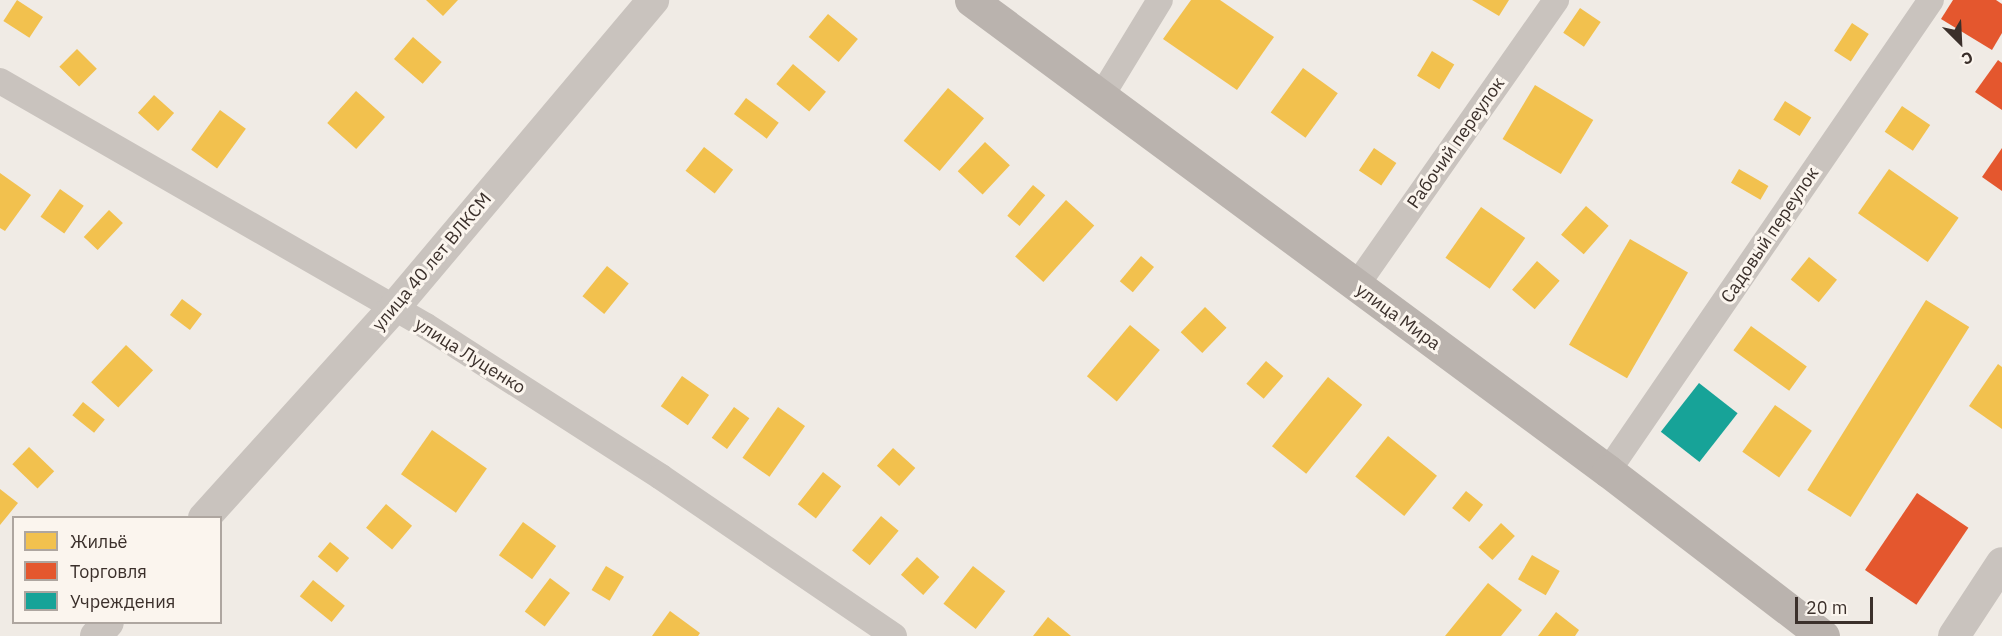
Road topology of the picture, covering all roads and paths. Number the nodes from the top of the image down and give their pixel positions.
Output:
1 (652, 0) edge
2 (971, 0) edge
3 (1160, 0) edge
4 (1556, 0) edge
5 (1931, 0) edge
6 (0, 81) edge
7 (1102, 95) junction
8 (1356, 286) junction
9 (393, 309) junction
10 (1608, 471) junction
11 (206, 516) edge
12 (2002, 563) edge
13 (106, 624) edge
14 (96, 636) edge
15 (894, 636) edge
16 (1823, 636) edge
17 (1954, 636) edge

1 - 9 street, улица 40 лет ВЛКСМ
2 - 7 main road, улица Мира
3 - 7 street
4 - 8 street, Рабочий переулок
5 - 10 street, Садовый переулок
6 - 9 street, улица Луценко
7 - 8 main road, улица Мира
8 - 10 main road, улица Мира
9 - 11 street, улица 40 лет ВЛКСМ
9 - 15 street, улица Луценко
10 - 16 main road, улица Мира
12 - 17 street
13 - 14 street

